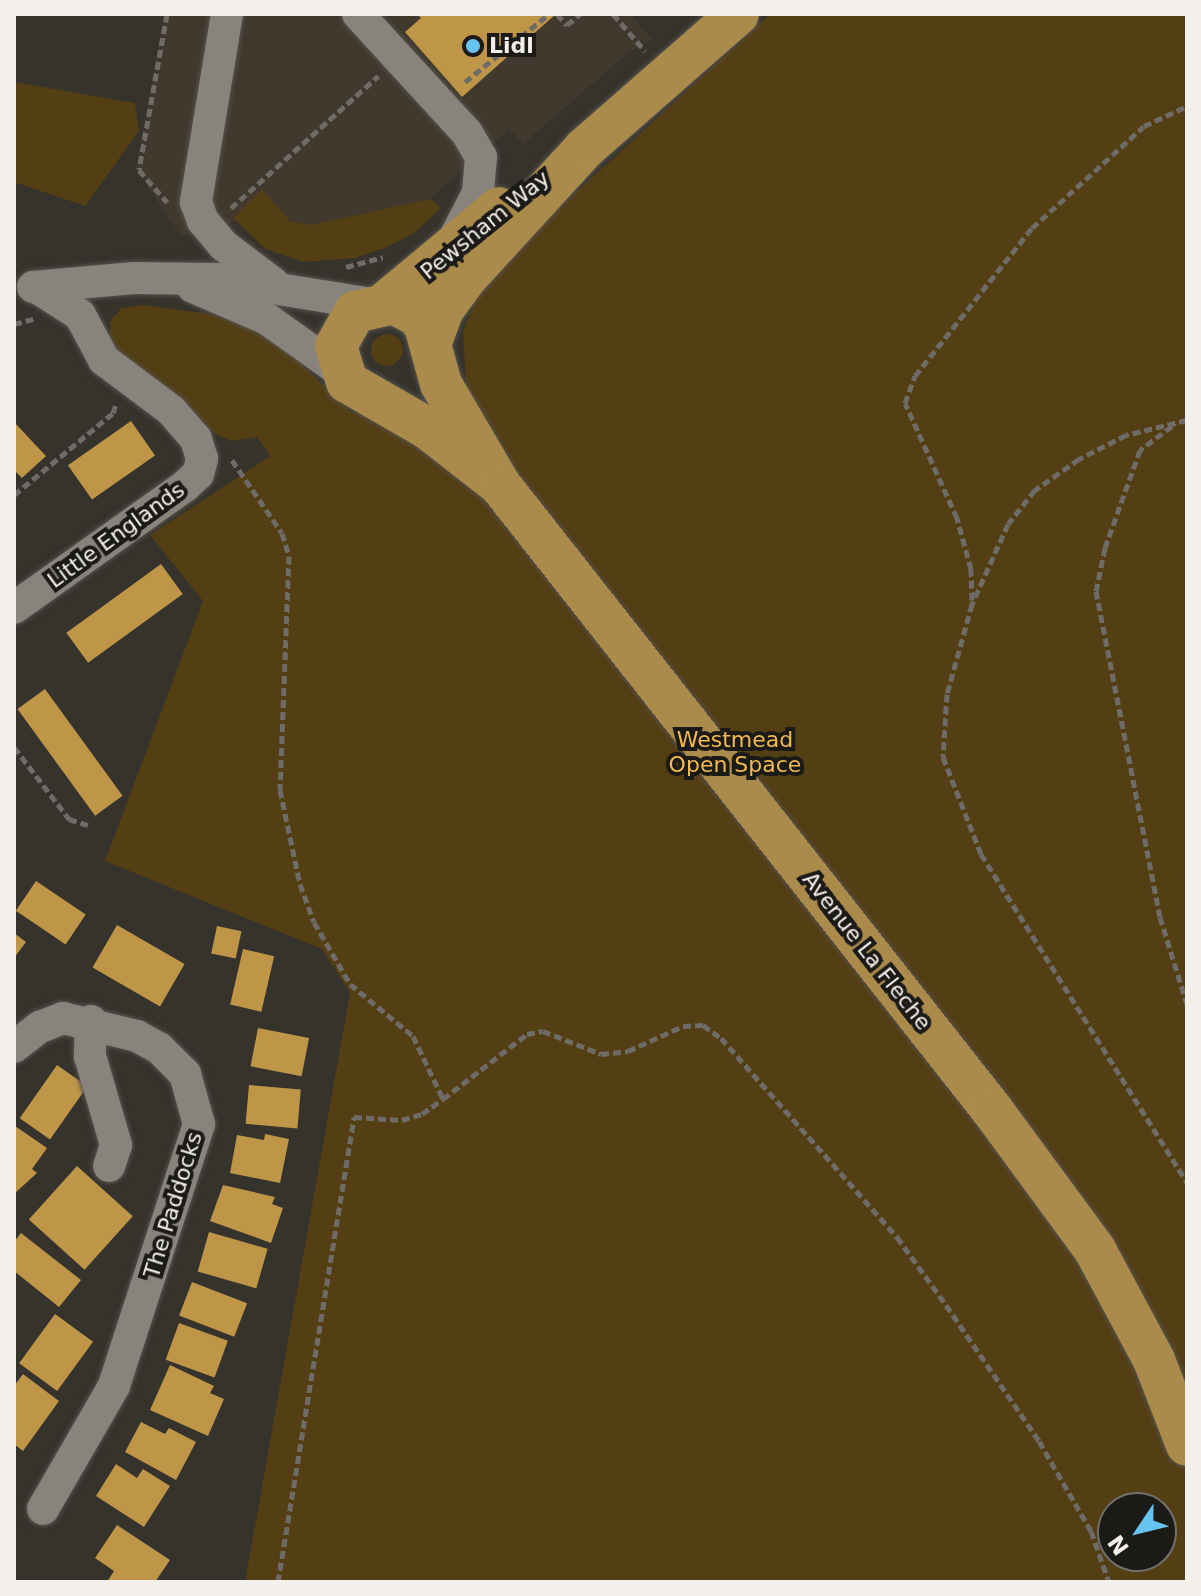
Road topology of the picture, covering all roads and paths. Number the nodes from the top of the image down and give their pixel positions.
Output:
1 (167, 14) edge
2 (227, 14) edge
3 (358, 14) edge
4 (549, 14) edge
5 (557, 14) edge
6 (580, 14) edge
7 (613, 14) edge
8 (738, 14) edge
9 (398, 58) junction
10 (651, 58) dead end
11 (458, 75) dead end
12 (1187, 106) edge
13 (585, 148) junction
14 (178, 215) dead end
15 (228, 235) junction
16 (444, 255) junction
17 (387, 256) dead end
18 (329, 271) dead end
19 (134, 278) junction
20 (183, 282) junction
21 (25, 288) edge
22 (279, 288) junction
23 (378, 303) junction
24 (93, 338) junction
25 (431, 347) junction
26 (340, 371) junction
27 (113, 393) dead end
28 (374, 397) junction
29 (1187, 420) edge
30 (1176, 422) junction
31 (216, 458) junction
32 (500, 485) junction
33 (14, 495) edge
34 (972, 604) junction
35 (14, 608) edge
36 (14, 747) edge
37 (88, 825) dead end
38 (1187, 1004) edge
39 (91, 1021) junction
40 (14, 1047) edge
41 (443, 1099) junction
42 (109, 1166) dead end
43 (1187, 1183) edge
44 (1187, 1445) edge
45 (43, 1509) dead end
46 (278, 1582) edge
47 (1109, 1582) edge

1 - 14 path
2 - 15 street
3 - 9 street
4 - 11 path
5 - 6 path
7 - 10 path
8 - 13 main road, Pewsham Way
9 - 15 path
9 - 16 street
12 - 34 path
13 - 16 main road, Pewsham Way
13 - 25 main road, Pewsham Way
15 - 22 street
16 - 23 main road, Pewsham Way
17 - 18 path
19 - 20 street, Avenue La Fleche
19 - 21 street, Avenue La Fleche
19 - 24 street
20 - 22 street, Avenue La Fleche
20 - 26 street, Avenue La Fleche
21 - 24 street
22 - 23 street, Avenue La Fleche
23 - 25 main road, Avenue La Fleche
23 - 26 main road
24 - 31 street
25 - 28 main road
25 - 32 main road, Avenue La Fleche
26 - 28 main road, Avenue La Fleche
27 - 33 path
28 - 32 main road, Avenue La Fleche
29 - 30 path
30 - 34 path
30 - 38 path
31 - 35 street, Little Englands
31 - 41 path
32 - 44 main road, Avenue La Fleche
34 - 43 path
36 - 37 path
39 - 40 street, The Paddocks
39 - 42 street
39 - 45 street, The Paddocks
41 - 46 path
41 - 47 path

